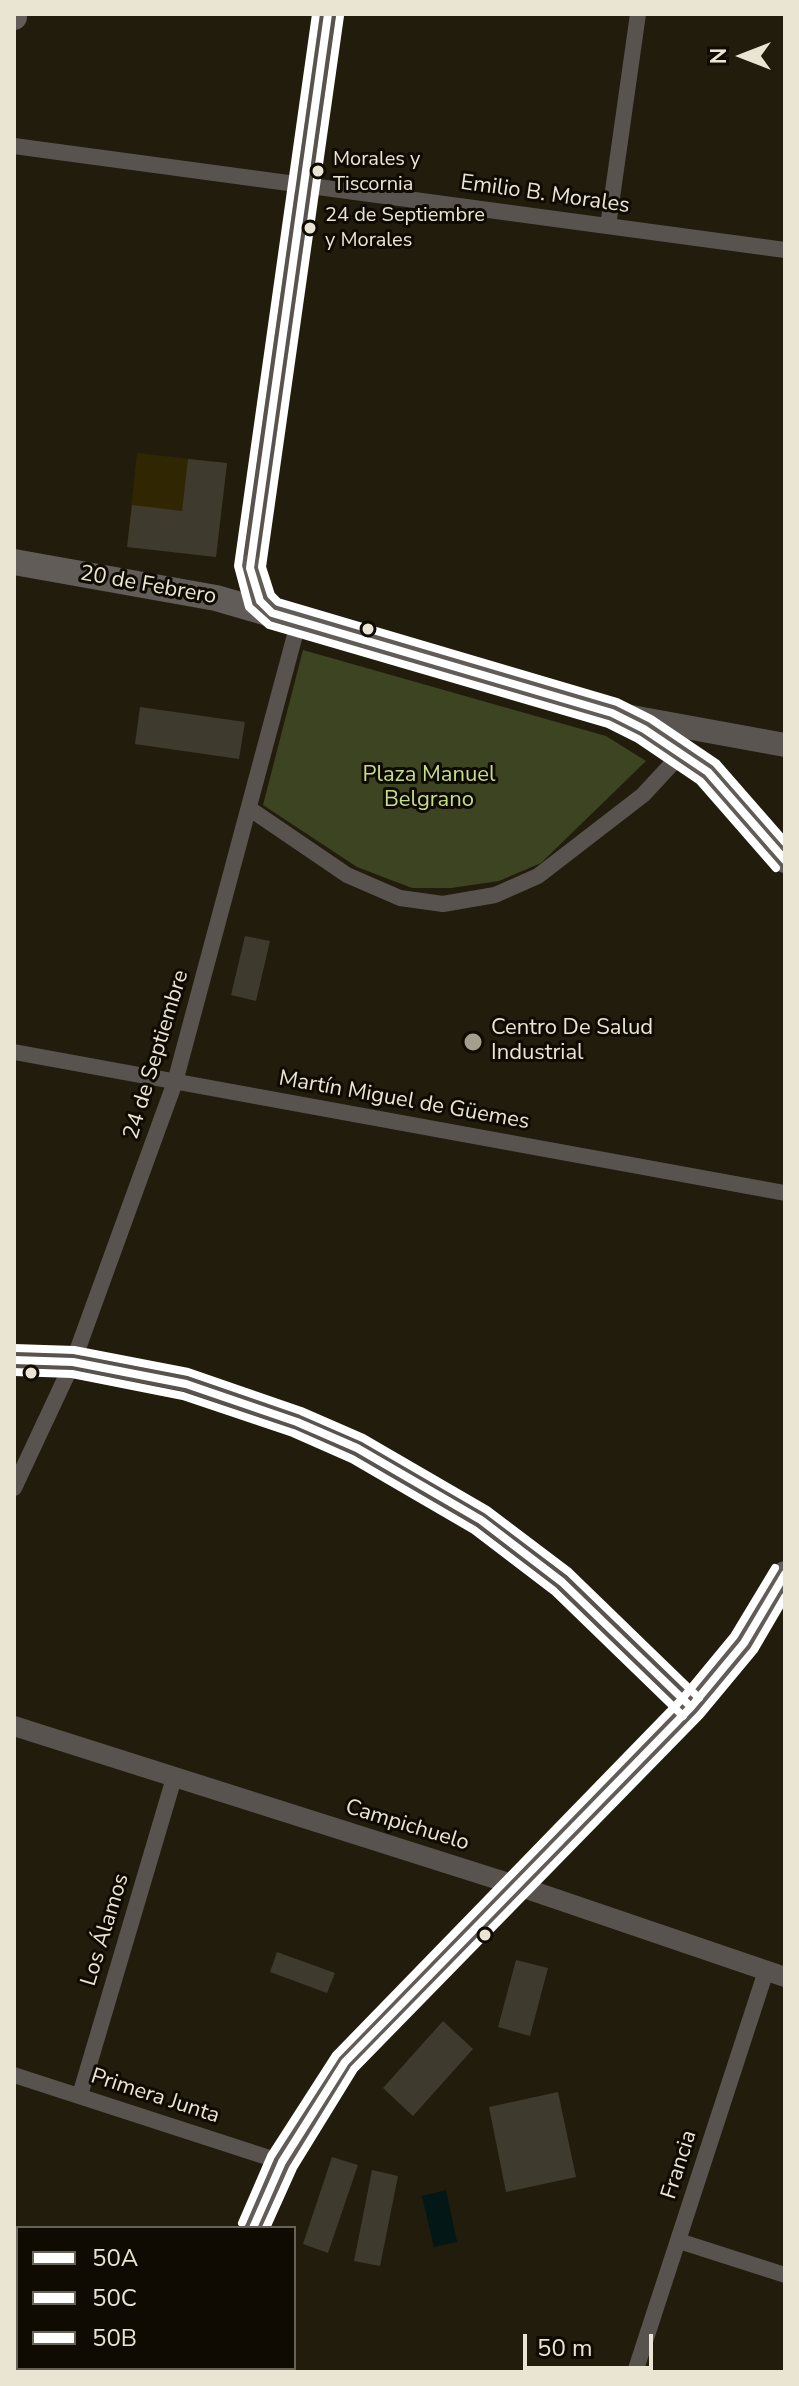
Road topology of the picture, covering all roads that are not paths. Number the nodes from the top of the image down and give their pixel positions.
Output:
1 (328, 14) edge
2 (638, 14) edge
3 (14, 146) edge
4 (304, 183) junction
5 (608, 226) junction
6 (785, 250) edge
7 (14, 562) edge
8 (250, 568) junction
9 (216, 598) junction
10 (272, 613) junction
11 (299, 620) junction
12 (612, 713) junction
13 (707, 731) junction
14 (785, 745) edge
15 (681, 754) junction
16 (250, 809) junction
17 (785, 860) edge
18 (14, 1052) edge
19 (175, 1082) junction
20 (785, 1193) edge
21 (14, 1360) edge
22 (73, 1362) junction
23 (14, 1488) edge
24 (785, 1574) edge
25 (691, 1707) junction
26 (14, 1726) edge
27 (174, 1778) junction
28 (518, 1886) junction
29 (776, 1974) edge
30 (14, 2075) edge
31 (80, 2095) junction
32 (282, 2162) junction
33 (254, 2226) edge
34 (679, 2241) junction
35 (785, 2275) edge
36 (635, 2372) edge

1 - 4 street
2 - 5 street
3 - 4 street, Emilio B. Morales
4 - 5 street, Emilio B. Morales
4 - 8 street
5 - 6 street, Emilio B. Morales
7 - 9 main road, 20 de Febrero
8 - 9 main road
8 - 10 main road
9 - 10 main road, 20 de Febrero
10 - 11 main road, 20 de Febrero
11 - 12 main road, 20 de Febrero
11 - 16 street, 24 de Septiembre
12 - 13 main road
12 - 15 main road, 20 de Febrero
13 - 14 main road
13 - 15 main road
15 - 16 street
15 - 17 main road, 20 de Febrero
16 - 19 street, 24 de Septiembre
18 - 19 street, Martín Miguel de Güemes
19 - 20 street, Martín Miguel de Güemes
19 - 22 street, 24 de Septiembre
21 - 22 street
22 - 23 street, 24 de Septiembre
22 - 25 street
24 - 25 main road
25 - 28 main road
26 - 27 street, Campichuelo
27 - 28 street, Campichuelo
27 - 31 street, Los Álamos
28 - 29 street, Campichuelo
28 - 32 main road
29 - 34 street, Francia
30 - 31 street, Primera Junta
31 - 32 street, Primera Junta
32 - 33 main road
34 - 35 street
34 - 36 street, Francia

